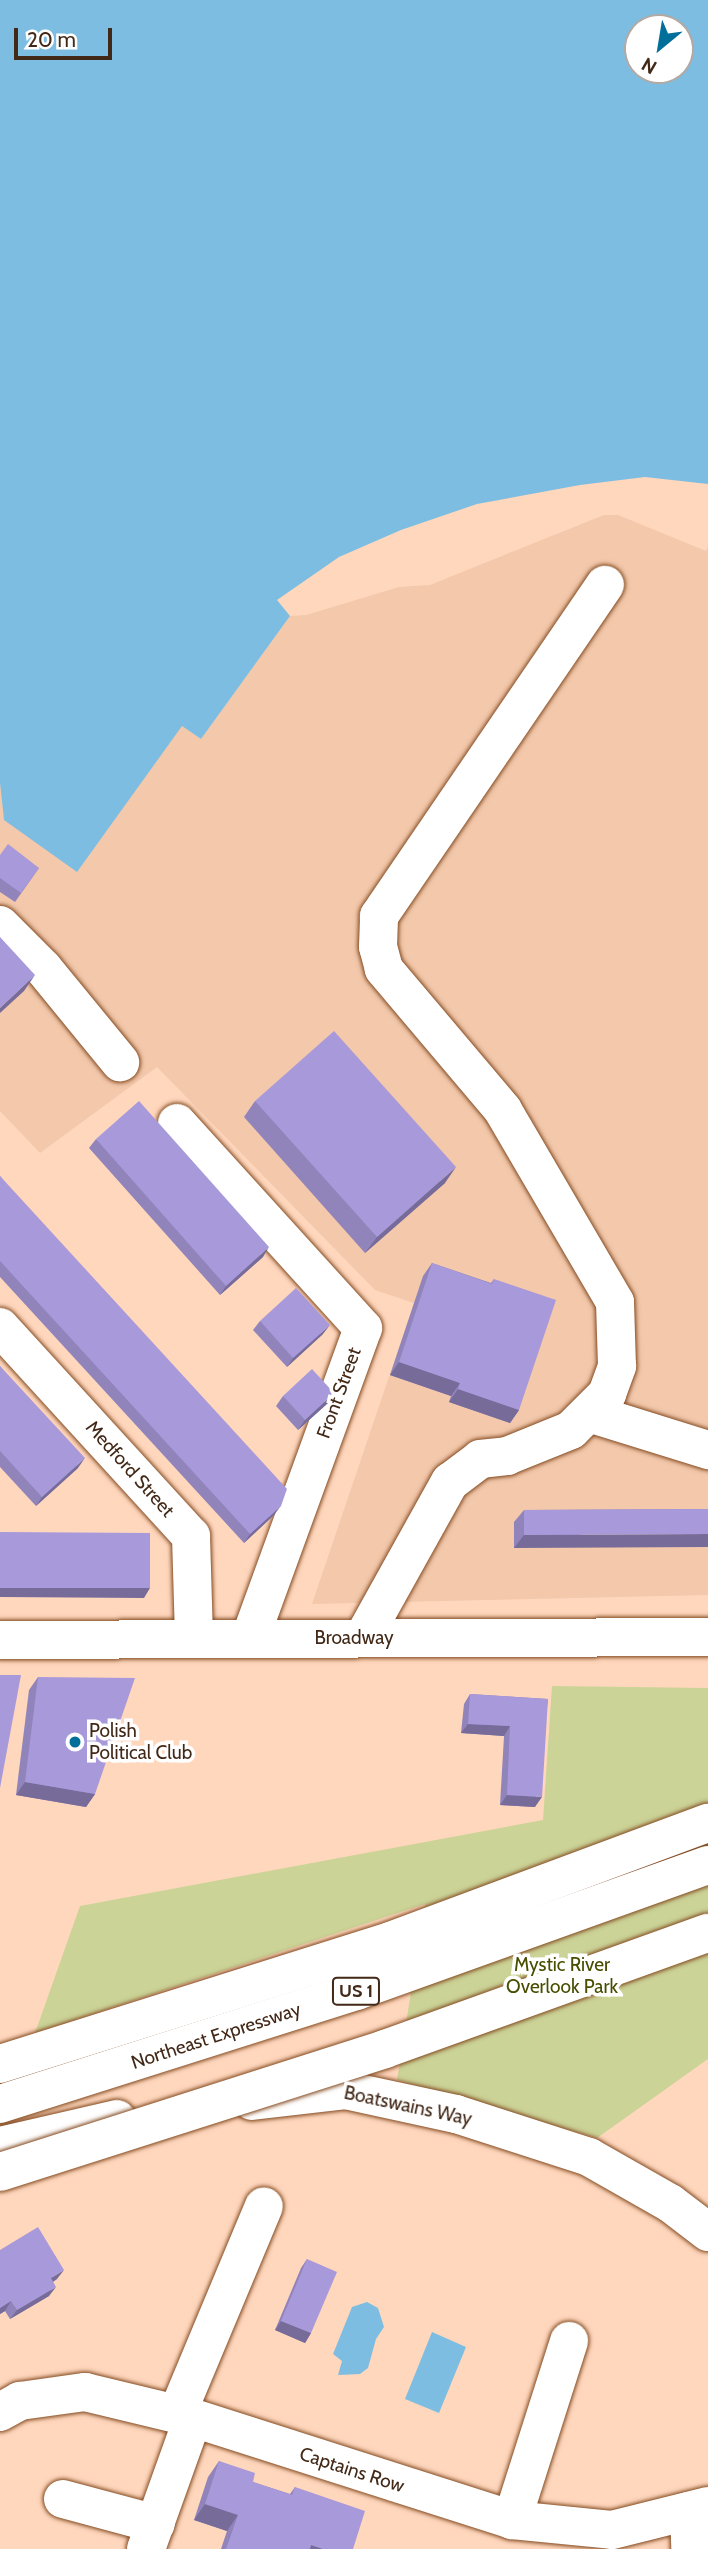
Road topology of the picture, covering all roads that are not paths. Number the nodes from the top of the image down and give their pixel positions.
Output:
1 (605, 585) dead end
2 (0, 925) edge
3 (120, 1062) dead end
4 (177, 1124) dead end
5 (0, 1327) edge
6 (589, 1413) junction
7 (708, 1450) edge
8 (708, 1637) edge
9 (194, 1638) junction
10 (250, 1638) junction
11 (363, 1638) junction
12 (0, 1640) edge
13 (708, 1823) edge
14 (708, 1865) edge
15 (708, 1933) edge
16 (0, 2064) edge
17 (0, 2103) edge
18 (0, 2146) edge
19 (0, 2172) edge
20 (264, 2206) dead end
21 (708, 2231) edge
22 (569, 2341) dead end
23 (0, 2412) edge
24 (185, 2416) junction
25 (63, 2499) dead end
26 (698, 2508) edge
27 (512, 2520) junction
28 (151, 2536) edge
29 (690, 2549) edge

1 - 6 main road
2 - 3 main road
4 - 10 main road, Front Street
5 - 9 main road, Medford Street
6 - 7 main road
6 - 11 main road
8 - 11 main road, Broadway
9 - 10 main road, Broadway
9 - 12 main road, Broadway
10 - 11 main road, Broadway
13 - 16 main road
14 - 17 main road, Northeast Expressway / US 1
15 - 19 main road, bridge
18 - 21 main road, Boatswains Way
20 - 24 main road
22 - 27 main road
23 - 24 main road, Captains Row
24 - 27 main road, Captains Row
24 - 28 main road
25 - 28 main road
26 - 27 main road, Captains Row
26 - 29 main road

